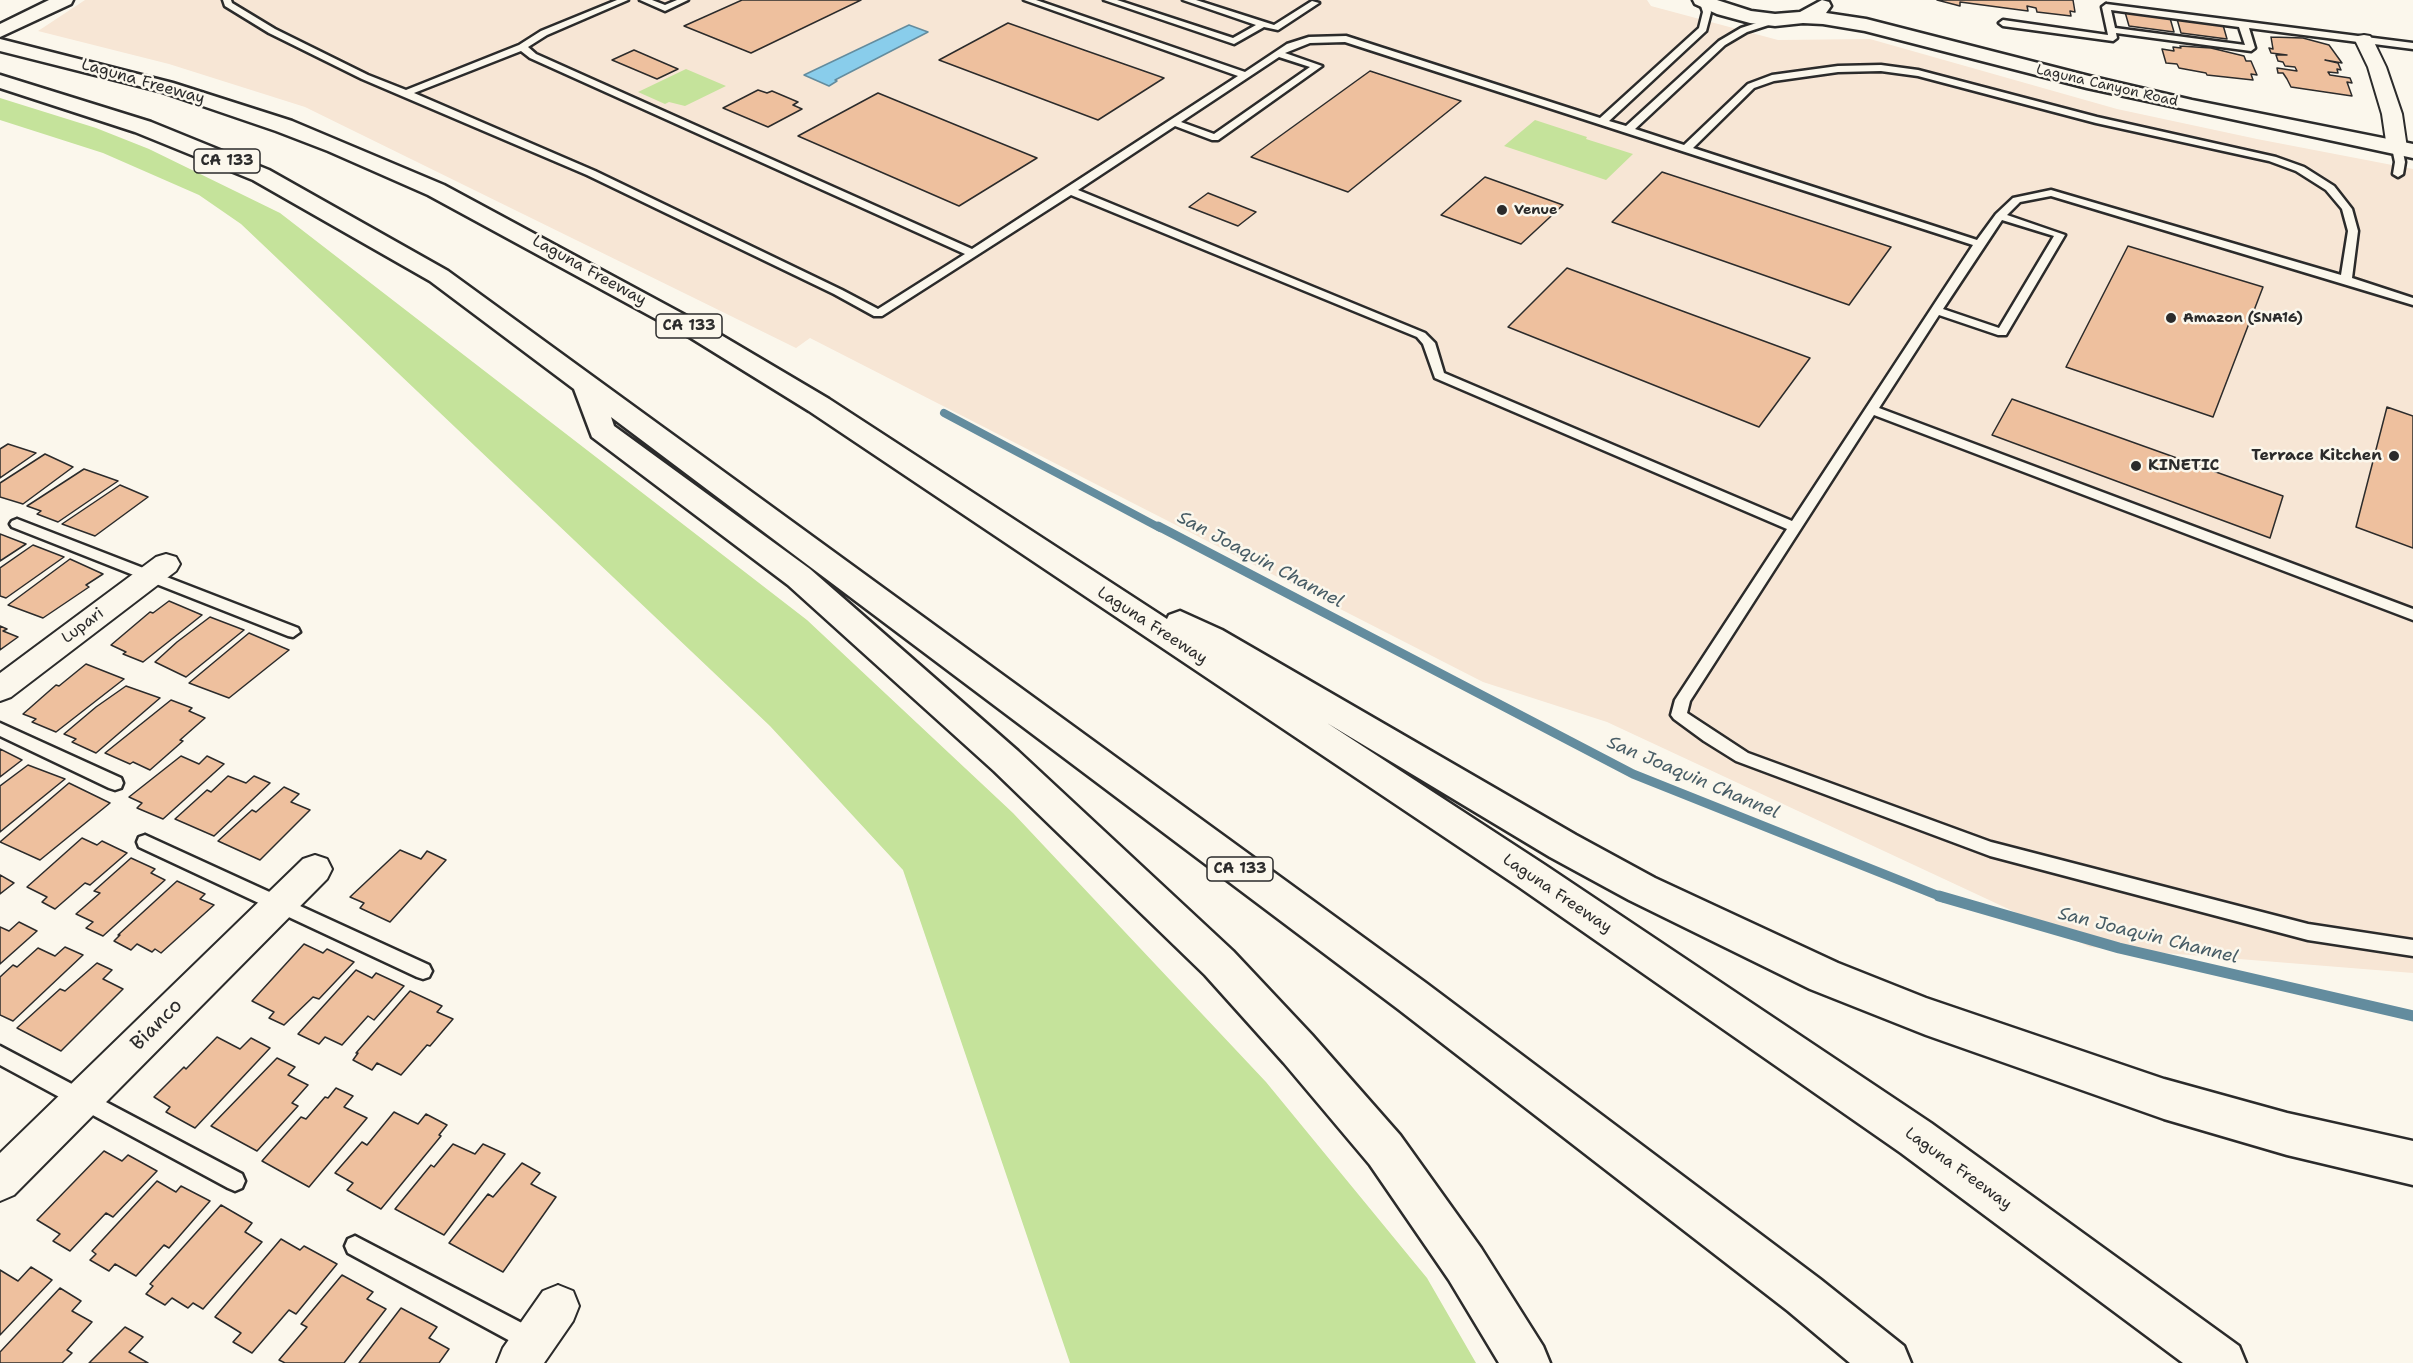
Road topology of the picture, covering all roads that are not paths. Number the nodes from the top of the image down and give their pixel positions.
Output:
1 (64, 0) edge
2 (227, 0) edge
3 (624, 0) edge
4 (644, 0) edge
5 (684, 0) edge
6 (1028, 0) edge
7 (1053, 0) edge
8 (1108, 0) edge
9 (1187, 0) edge
10 (1702, 0) edge
11 (1826, 0) edge
12 (1315, 3) dead end
13 (1043, 5) junction
14 (1857, 6) dead end
15 (1803, 17) junction
16 (1775, 20) junction
17 (2003, 23) dead end
18 (1263, 24) junction
19 (2243, 24) junction
20 (2111, 30) junction
21 (0, 31) edge
22 (2364, 40) junction
23 (0, 45) edge
24 (2413, 46) edge
25 (522, 47) junction
26 (1278, 54) junction
27 (2377, 67) junction
28 (1245, 75) junction
29 (0, 81) edge
30 (406, 93) junction
31 (2407, 102) dead end
32 (1173, 122) junction
33 (1602, 122) junction
34 (1628, 130) junction
35 (2404, 141) edge
36 (1686, 149) junction
37 (2398, 174) dead end
38 (1070, 191) junction
39 (2000, 216) junction
40 (1979, 244) junction
41 (972, 253) junction
42 (2346, 280) junction
43 (2413, 302) edge
44 (1936, 310) junction
45 (586, 386) junction
46 (1872, 410) junction
47 (17, 524) dead end
48 (1794, 527) junction
49 (158, 570) junction
50 (1070, 572) junction
51 (2413, 615) edge
52 (293, 632) dead end
53 (0, 689) edge
54 (0, 729) edge
55 (115, 783) dead end
56 (145, 842) dead end
57 (315, 869) dead end
58 (279, 904) junction
59 (2413, 948) edge
60 (423, 971) dead end
61 (0, 1055) edge
62 (82, 1099) junction
63 (2413, 1163) edge
64 (0, 1181) edge
65 (235, 1181) dead end
66 (355, 1246) dead end
67 (558, 1306) dead end
68 (525, 1352) edge
69 (1526, 1363) edge
70 (1887, 1363) edge
71 (2222, 1363) edge

1 - 21 main road
2 - 30 lane
3 - 25 lane
4 - 5 lane
6 - 13 lane
7 - 13 lane
8 - 18 lane
9 - 18 lane
10 - 16 main road, Laguna Canyon Road
10 - 33 lane
11 - 15 main road
12 - 18 lane
13 - 28 lane
14 - 35 main road, Laguna Canyon Road
15 - 16 main road, Laguna Canyon Road
15 - 35 main road, Laguna Canyon Road
16 - 34 lane
17 - 20 lane
19 - 20 lane
19 - 20 lane
19 - 22 lane
22 - 24 lane
22 - 27 street
23 - 50 main road, Laguna Freeway / CA 133
25 - 30 lane
25 - 41 lane
26 - 28 lane
26 - 32 lane
26 - 33 lane
27 - 31 street
27 - 35 street
28 - 32 lane
29 - 45 main road, CA 133
30 - 41 lane
32 - 38 lane
33 - 34 lane
34 - 36 lane
35 - 37 lane
36 - 40 lane
36 - 42 lane
38 - 41 lane
38 - 48 lane
39 - 40 lane
39 - 42 lane
39 - 44 lane
40 - 44 lane
42 - 43 lane
44 - 46 lane
45 - 69 main road
45 - 70 main road, CA 133
46 - 48 lane
46 - 51 lane
47 - 49 lane
48 - 59 lane
49 - 52 lane
49 - 53 street, Lupari
50 - 63 main road
50 - 71 main road, Laguna Freeway / CA 133
54 - 55 lane
56 - 58 lane
57 - 58 street, Bianco
58 - 60 lane
58 - 62 street, Bianco
61 - 62 lane
62 - 64 street, Bianco
62 - 65 lane
66 - 68 lane
67 - 68 street

